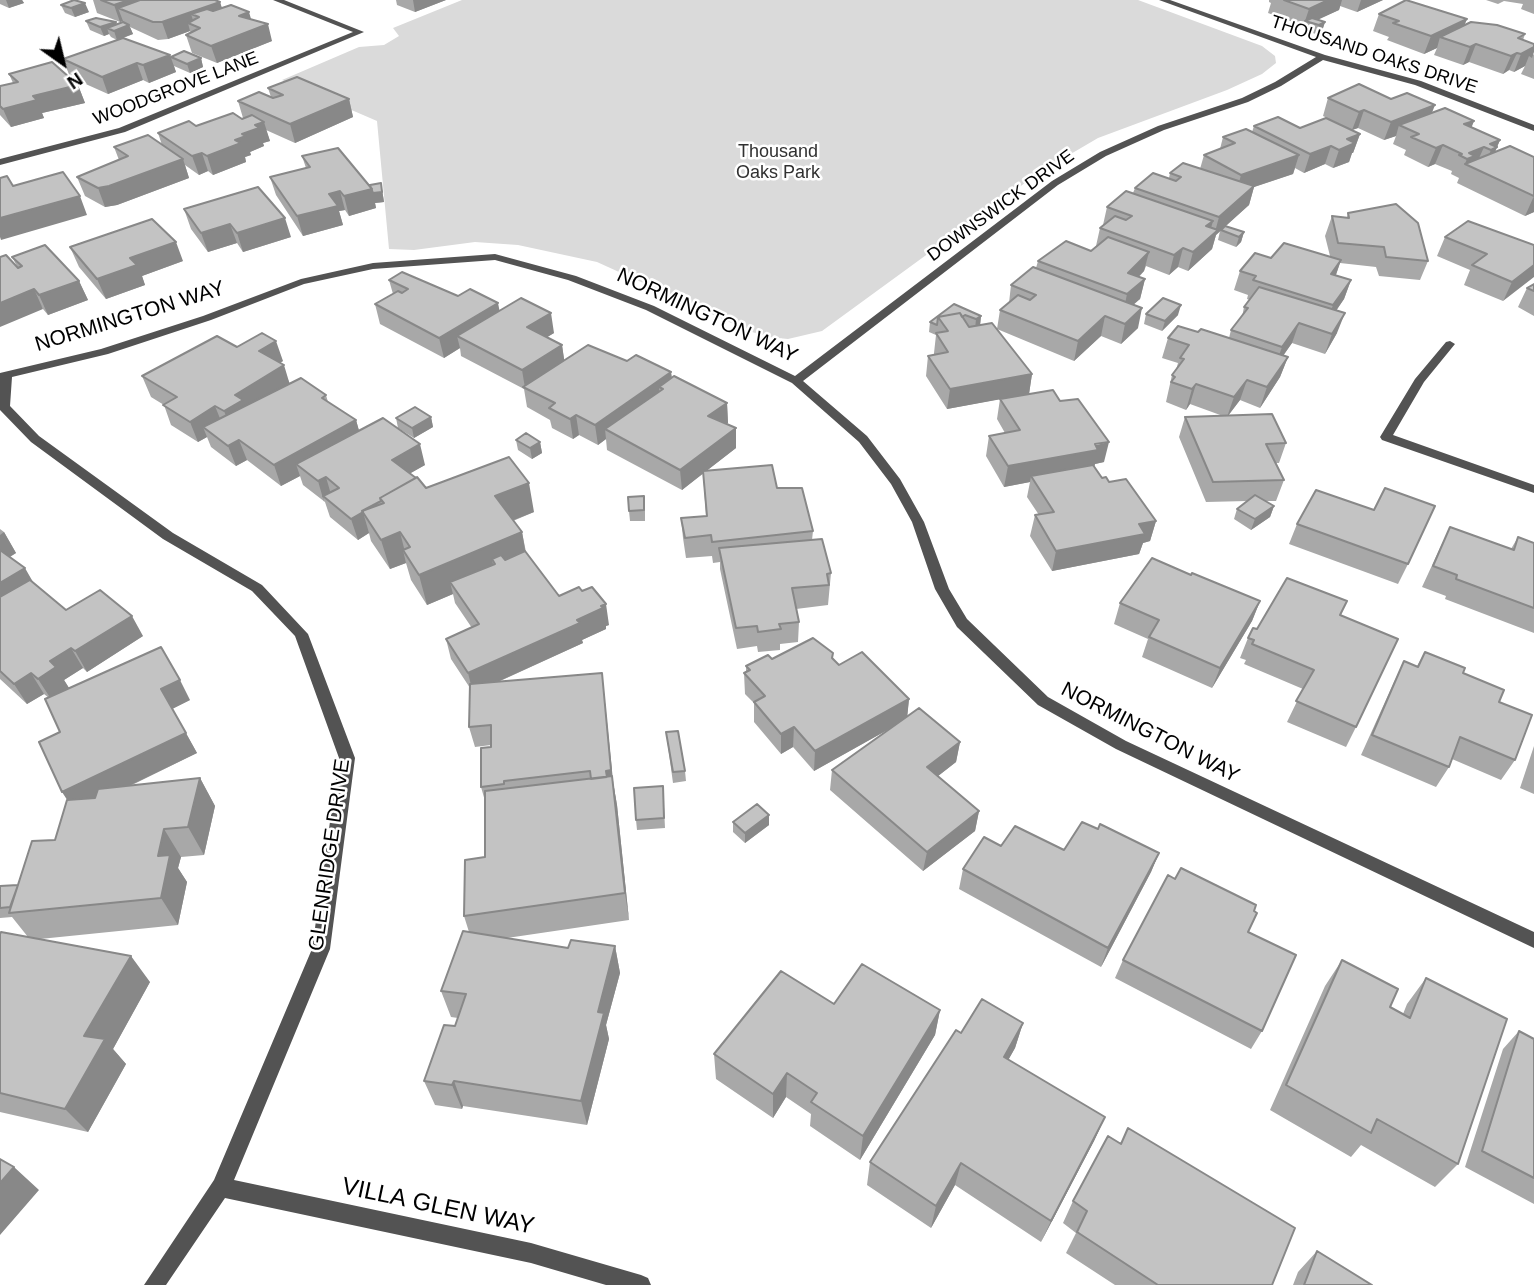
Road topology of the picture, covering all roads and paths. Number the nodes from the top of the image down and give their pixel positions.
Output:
1 (276, 0) edge
2 (1170, 1) edge
3 (1322, 57) junction
4 (1534, 128) edge
5 (0, 162) edge
6 (1450, 344) dead end
7 (3, 376) edge
8 (796, 381) junction
9 (1534, 489) edge
10 (1534, 940) edge
11 (221, 1187) junction
12 (154, 1285) edge
13 (641, 1285) edge

1 - 5 street, WOODGROVE LANE
2 - 3 street, THOUSAND OAKS DRIVE
3 - 4 street, THOUSAND OAKS DRIVE
3 - 8 street, DOWNSWICK DRIVE
6 - 9 street
7 - 8 street, NORMINGTON WAY
7 - 11 street, GLENRIDGE DRIVE
8 - 10 street, NORMINGTON WAY
11 - 12 street, GLENRIDGE DRIVE
11 - 13 street, VILLA GLEN WAY

